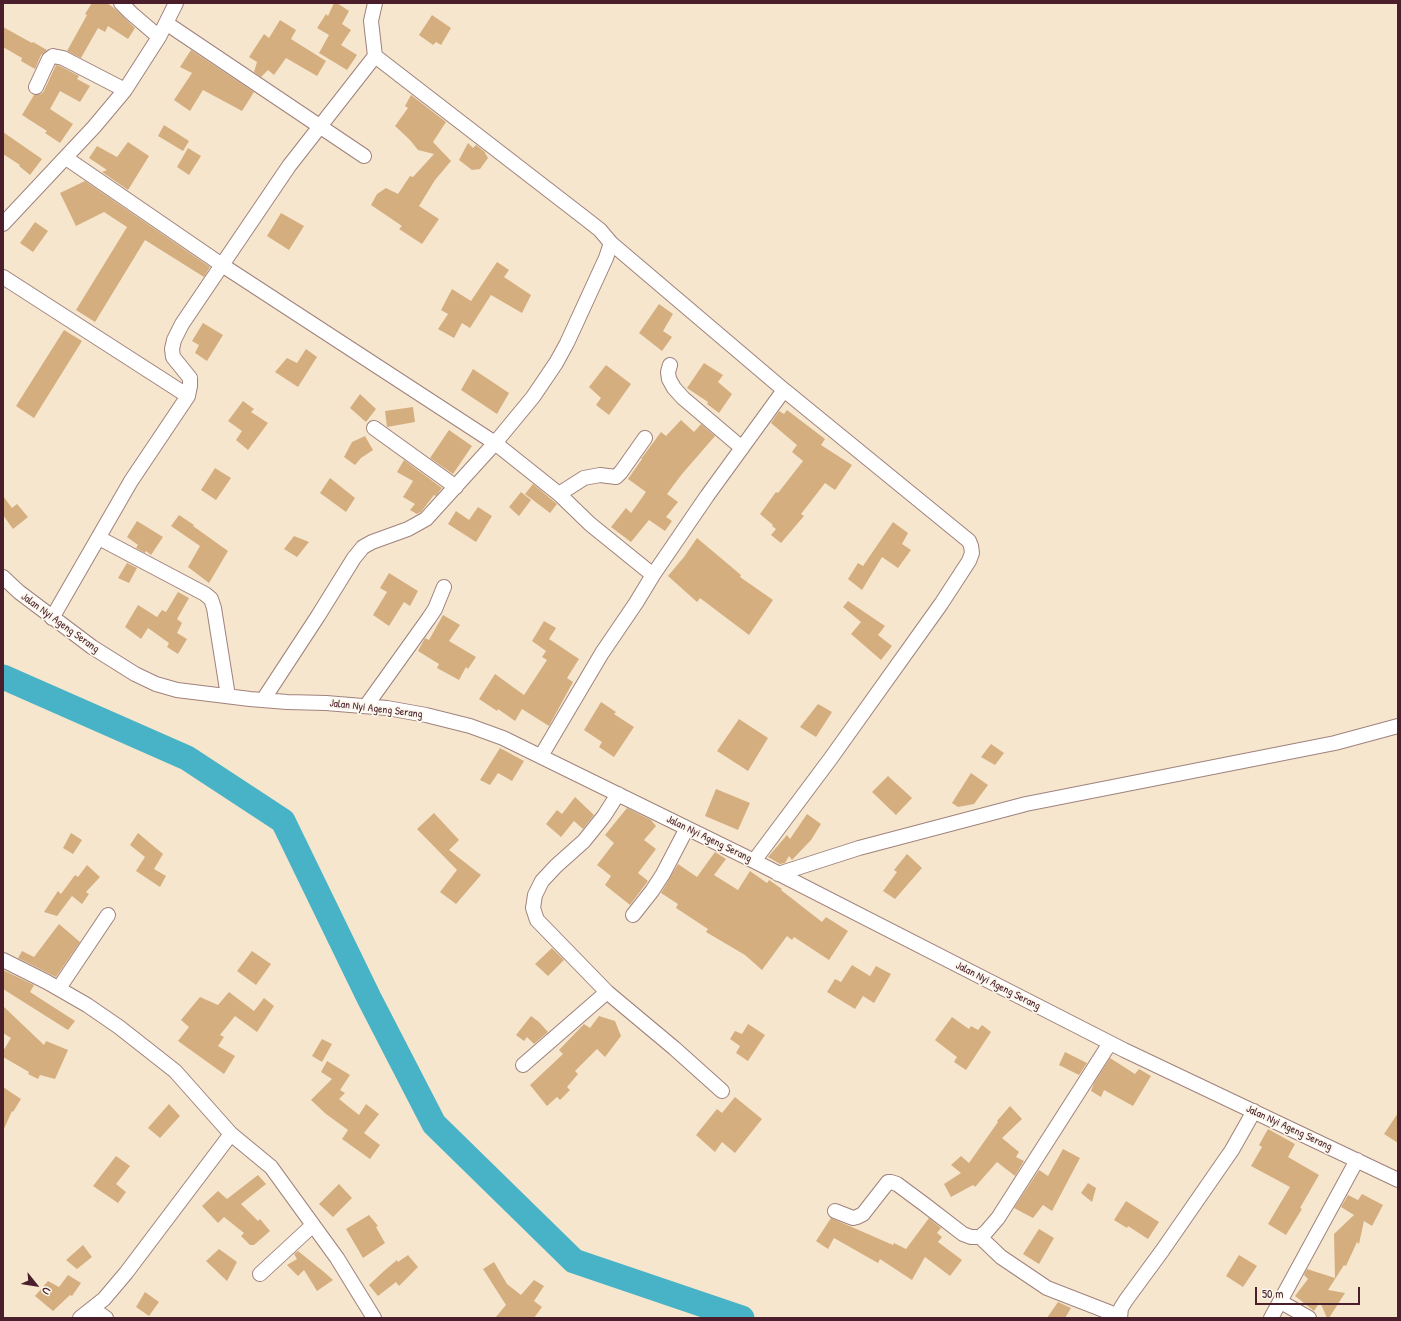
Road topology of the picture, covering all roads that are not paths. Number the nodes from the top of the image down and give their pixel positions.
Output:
1 (121, 3) edge
2 (176, 3) edge
3 (375, 3) edge
4 (166, 23) junction
5 (159, 37) junction
6 (375, 56) junction
7 (36, 87) dead end
8 (125, 90) junction
9 (320, 126) junction
10 (364, 156) dead end
11 (66, 158) junction
12 (3, 224) edge
13 (611, 243) junction
14 (222, 265) junction
15 (3, 277) edge
16 (670, 365) dead end
17 (784, 390) junction
18 (188, 396) junction
19 (374, 428) dead end
20 (645, 438) dead end
21 (495, 443) junction
22 (742, 448) junction
23 (456, 487) junction
24 (559, 494) junction
25 (98, 538) junction
26 (653, 575) junction
27 (3, 578) edge
28 (444, 587) dead end
29 (52, 618) junction
30 (228, 696) junction
31 (264, 700) junction
32 (366, 706) junction
33 (1398, 726) edge
34 (541, 756) junction
35 (618, 794) junction
36 (687, 828) junction
37 (754, 861) junction
38 (778, 874) junction
39 (108, 915) dead end
40 (633, 915) dead end
41 (3, 960) edge
42 (59, 988) junction
43 (607, 992) junction
44 (1110, 1043) junction
45 (523, 1065) dead end
46 (722, 1090) dead end
47 (1254, 1112) junction
48 (231, 1134) junction
49 (1357, 1160) junction
50 (1398, 1180) edge
51 (835, 1211) dead end
52 (313, 1225) junction
53 (980, 1236) junction
54 (260, 1274) dead end
55 (1281, 1302) junction
56 (93, 1309) junction
57 (1119, 1317) edge
58 (80, 1318) edge
59 (106, 1318) edge
60 (374, 1318) edge
61 (1271, 1318) edge
62 (1309, 1318) edge

1 - 5 street
2 - 4 street
3 - 6 street
4 - 5 street
4 - 9 street
5 - 8 street
6 - 9 street
6 - 13 street
7 - 8 street
8 - 11 street
9 - 10 street
9 - 14 street
11 - 12 street
11 - 14 street
13 - 17 street
13 - 21 street
14 - 18 street
14 - 21 street
15 - 18 street
16 - 22 street
17 - 22 street
17 - 37 street
18 - 25 street
19 - 23 street
20 - 24 street
21 - 23 street
21 - 24 street
22 - 26 street
23 - 31 street
24 - 26 street
25 - 29 street
25 - 30 street
26 - 34 street
27 - 29 street, Jalan Nyi Ageng Serang
28 - 32 street
29 - 30 street, Jalan Nyi Ageng Serang
30 - 31 street, Jalan Nyi Ageng Serang
31 - 32 street, Jalan Nyi Ageng Serang
32 - 34 street, Jalan Nyi Ageng Serang
33 - 38 street
34 - 35 street, Jalan Nyi Ageng Serang
35 - 36 street, Jalan Nyi Ageng Serang
35 - 43 street
36 - 37 street, Jalan Nyi Ageng Serang
36 - 40 street
37 - 38 street, Jalan Nyi Ageng Serang
38 - 44 street, Jalan Nyi Ageng Serang
39 - 42 street
41 - 42 street
42 - 48 street
43 - 45 street
43 - 46 street
44 - 47 street, Jalan Nyi Ageng Serang
44 - 53 street
47 - 49 street, Jalan Nyi Ageng Serang
47 - 57 street
48 - 52 street
48 - 56 street
49 - 50 street, Jalan Nyi Ageng Serang
49 - 55 street
51 - 53 street
52 - 54 street
52 - 60 street
53 - 57 street
55 - 61 street
55 - 62 street
56 - 58 street
56 - 59 street

